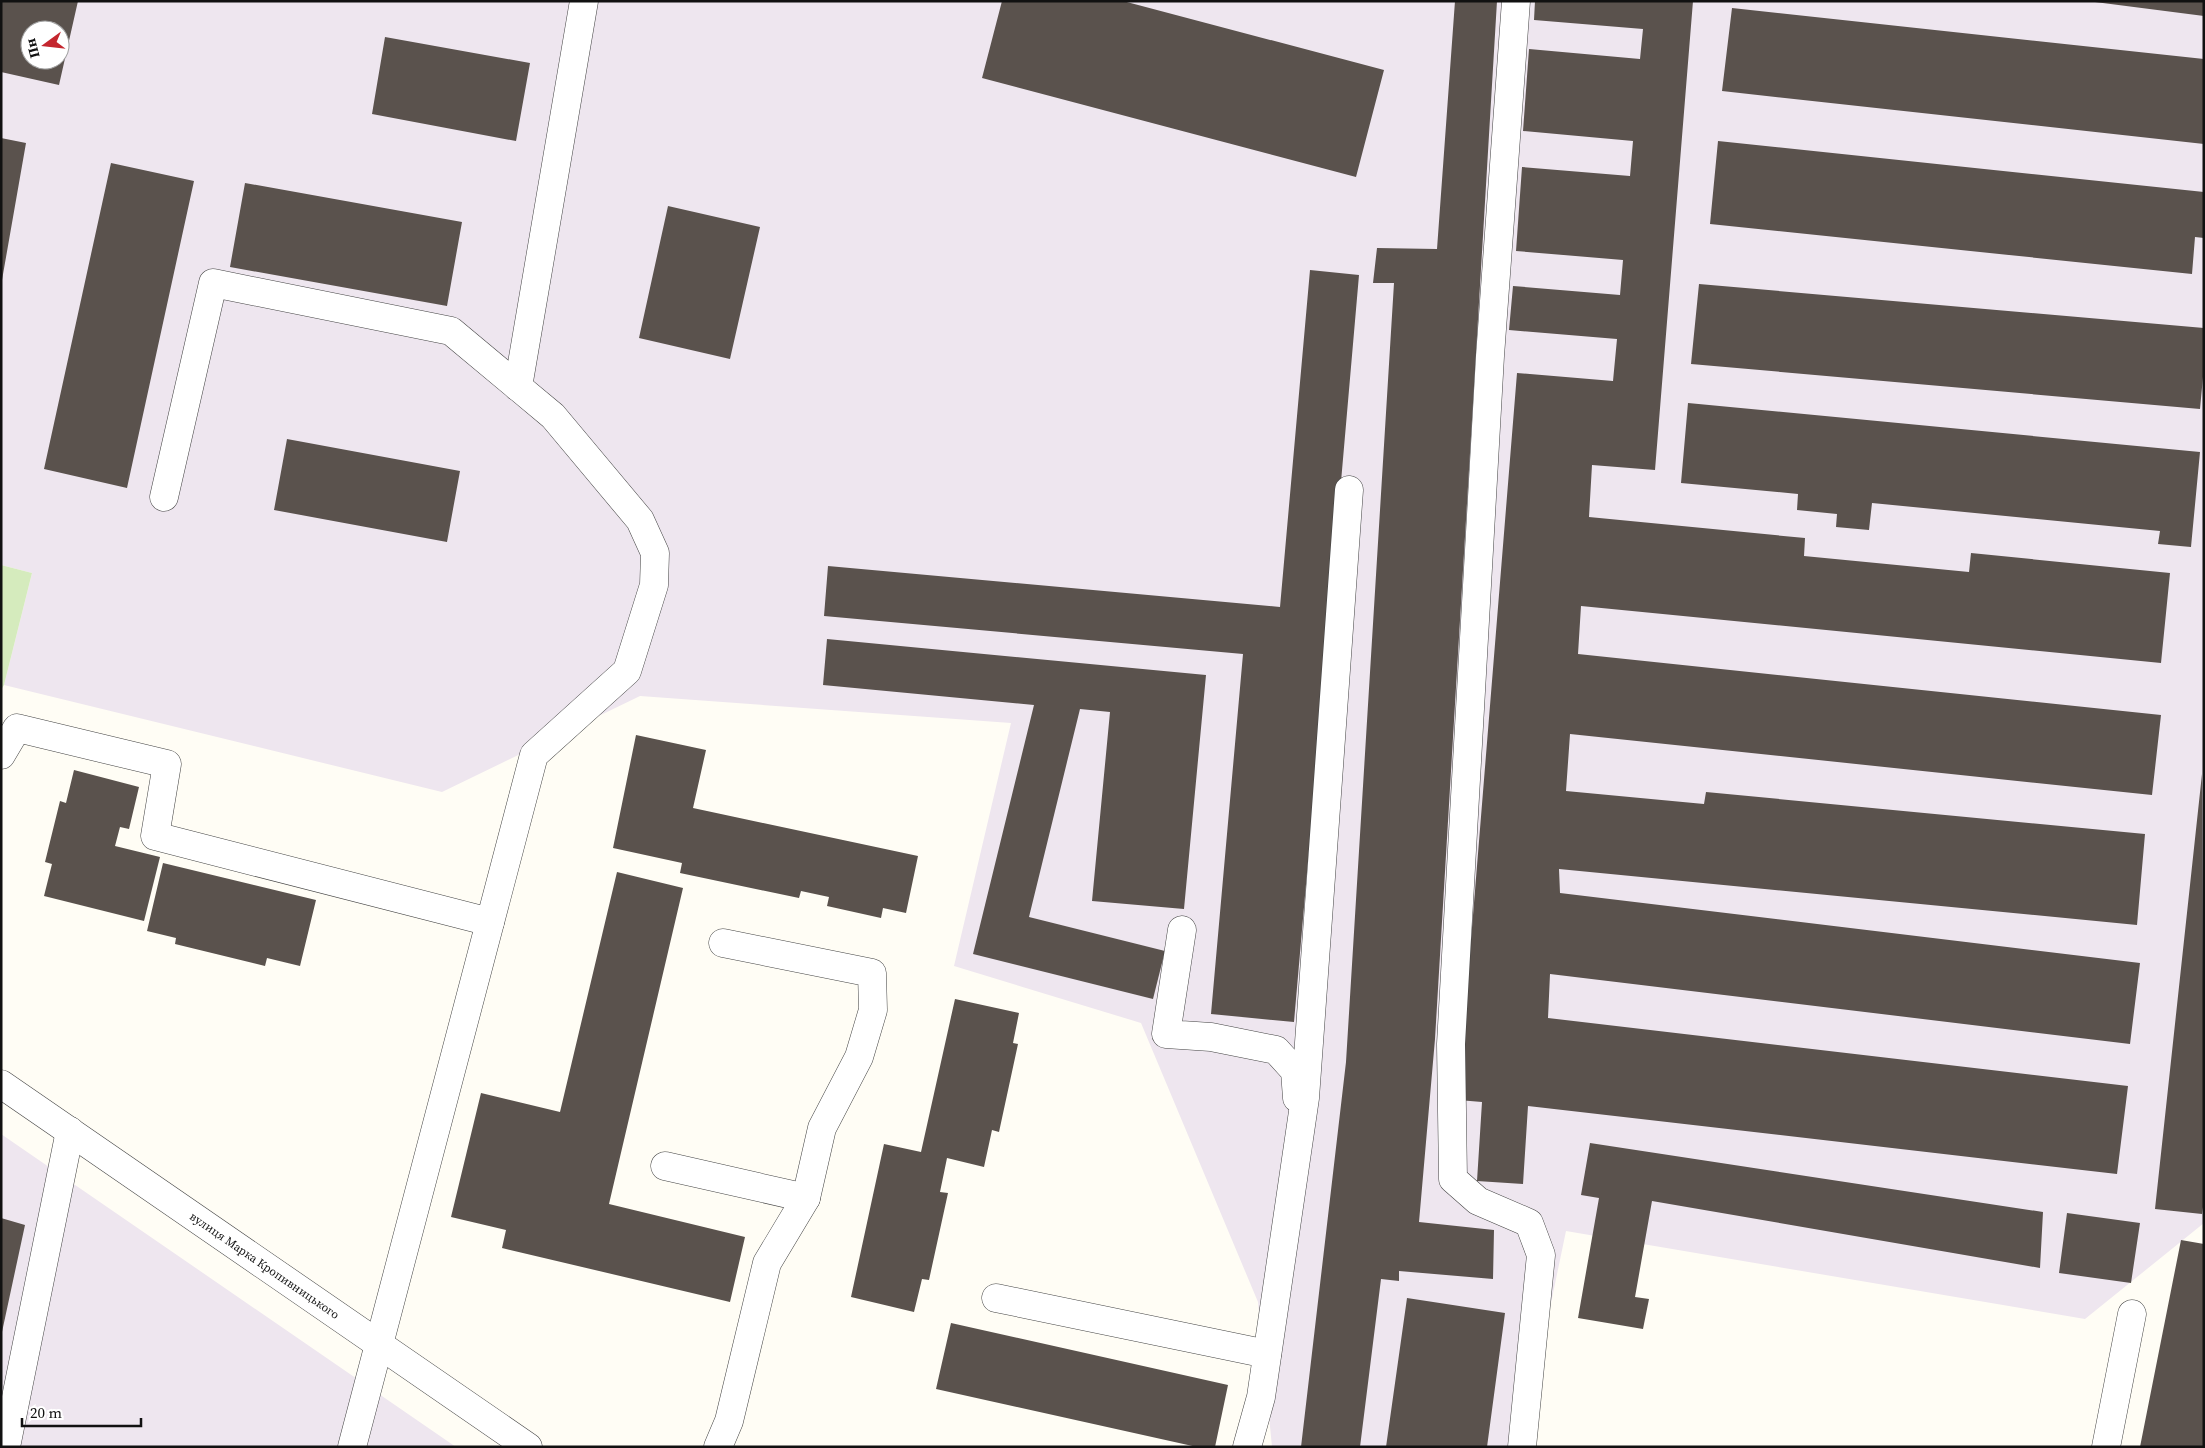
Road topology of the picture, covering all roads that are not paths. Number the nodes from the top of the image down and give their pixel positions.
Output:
1 (584, 1) edge
2 (1516, 1) edge
3 (518, 387) junction
4 (1349, 490) dead end
5 (164, 497) dead end
6 (1, 754) edge
7 (490, 922) junction
8 (1182, 930) dead end
9 (723, 943) dead end
10 (1, 1084) edge
11 (1300, 1127) junction
12 (70, 1132) junction
13 (665, 1166) dead end
14 (806, 1198) junction
15 (996, 1298) dead end
16 (2132, 1314) dead end
17 (379, 1344) junction
18 (1267, 1354) junction
19 (6, 1447) edge
20 (352, 1447) edge
21 (528, 1447) edge
22 (718, 1447) edge
23 (1247, 1447) edge
24 (1522, 1447) edge
25 (2106, 1447) edge

1 - 3 street
2 - 24 street
3 - 5 street
3 - 7 street
4 - 11 street
6 - 7 street
7 - 17 street
8 - 11 street
9 - 14 street
10 - 12 street, вулиця Марка Кропивницького
11 - 18 street
12 - 17 street, вулиця Марка Кропивницького
12 - 19 street
13 - 14 street
14 - 22 street
15 - 18 street
16 - 25 street
17 - 20 street
17 - 21 street, вулиця Марка Кропивницького
18 - 23 street

